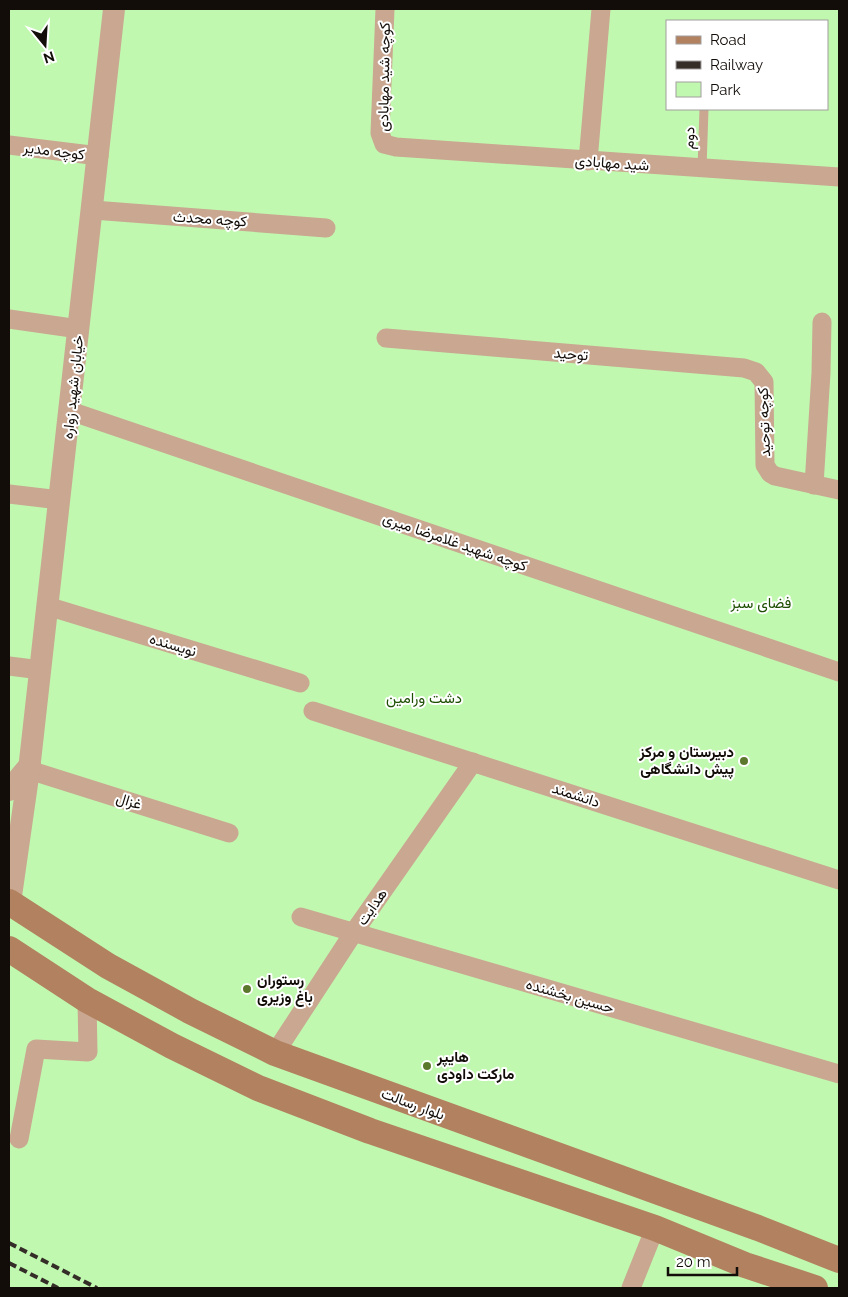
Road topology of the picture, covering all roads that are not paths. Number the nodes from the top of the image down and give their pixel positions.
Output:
1 (114, 9) edge
2 (385, 9) edge
3 (601, 9) edge
4 (704, 110) edge
5 (384, 144) joint
6 (9, 145) edge
7 (99, 156) junction
8 (588, 162) junction
9 (702, 169) junction
10 (839, 177) edge
11 (93, 210) junction
12 (326, 228) dead end
13 (9, 319) edge
14 (822, 322) dead end
15 (79, 329) junction
16 (386, 338) dead end
17 (756, 372) joint
18 (70, 411) junction
19 (814, 486) junction
20 (839, 490) edge
21 (9, 494) edge
22 (60, 500) junction
23 (47, 606) junction
24 (9, 666) edge
25 (41, 670) junction
26 (839, 672) edge
27 (300, 684) dead end
28 (313, 711) dead end
29 (473, 762) junction
30 (30, 767) junction
31 (9, 790) edge
32 (229, 833) dead end
33 (839, 880) edge
34 (9, 902) edge
35 (301, 917) dead end
36 (354, 932) junction
37 (9, 949) edge
38 (87, 1000) junction
39 (275, 1053) junction
40 (839, 1074) edge
41 (384, 1094) junction
42 (370, 1131) junction
43 (19, 1139) dead end
44 (655, 1228) junction
45 (839, 1260) edge
46 (630, 1288) edge
47 (815, 1288) edge

1 - 7 street, خیابان شهید زواره
2 - 5 street, کوچه شید مهابادی
3 - 8 street
4 - 9 lane, دوم
5 - 8 street, شید مهابادی
6 - 7 street, کوچه مدیر
7 - 11 street, خیابان شهید زواره
8 - 9 street, شید مهابادی
9 - 10 street, شید مهابادی
11 - 12 street, کوچه محدث
11 - 15 street, خیابان شهید زواره
13 - 15 street
14 - 19 street
15 - 18 street, خیابان شهید زواره
16 - 17 street, توحید
17 - 19 street, کوچه توحید
18 - 22 street, خیابان شهید زواره
18 - 26 street, کوچه شهید غلامرضا میری
19 - 20 street
21 - 22 street
22 - 23 street, خیابان شهید زواره
23 - 25 street, خیابان شهید زواره
23 - 27 street, نویسنده
24 - 25 street
25 - 30 street, خیابان شهید زواره
28 - 29 street, دانشمند
29 - 33 street, دانشمند
29 - 36 street, هدایت
30 - 31 street
30 - 32 street, غزال
30 - 34 street, خیابان شهید زواره
34 - 39 main road, بلوار رسالت
35 - 36 street, حسین بخشنده
36 - 39 street, هدایت
36 - 40 street, حسین بخشنده
37 - 38 main road
38 - 42 main road
38 - 43 street
39 - 41 main road, بلوار رسالت
41 - 42 main road
41 - 45 main road, بلوار رسالت
42 - 44 main road
44 - 46 street
44 - 47 main road

